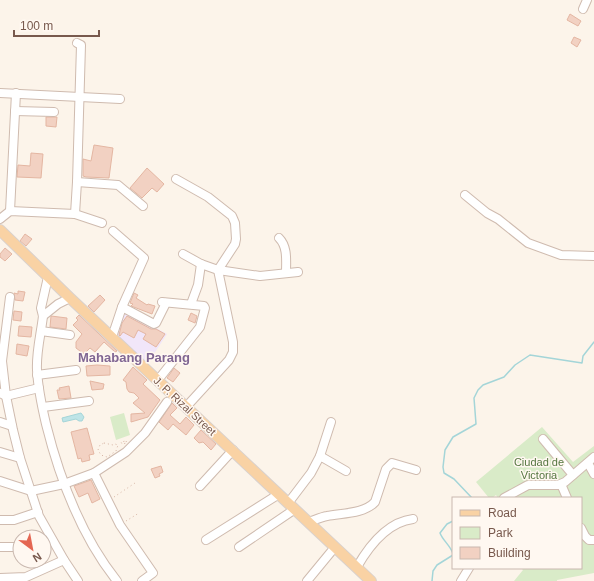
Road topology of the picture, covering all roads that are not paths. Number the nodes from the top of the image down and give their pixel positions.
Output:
1 (587, 0) edge
2 (583, 9) dead end
3 (78, 43) dead end
4 (0, 92) edge
5 (16, 93) junction
6 (80, 97) junction
7 (120, 99) dead end
8 (15, 111) junction
9 (54, 112) dead end
10 (176, 179) dead end
11 (77, 182) junction
12 (465, 195) dead end
13 (143, 206) dead end
14 (10, 211) junction
15 (75, 214) junction
16 (0, 219) edge
17 (102, 223) dead end
18 (0, 230) edge
19 (113, 231) dead end
20 (279, 238) dead end
21 (183, 254) dead end
22 (594, 256) edge
23 (201, 264) junction
24 (218, 270) junction
25 (298, 272) dead end
26 (286, 273) junction
27 (48, 276) junction
28 (45, 292) junction
29 (10, 297) dead end
30 (70, 298) junction
31 (58, 304) junction
32 (191, 304) junction
33 (122, 307) junction
34 (9, 310) junction
35 (0, 314) edge
36 (43, 316) junction
37 (41, 331) junction
38 (70, 334) dead end
39 (112, 337) junction
40 (76, 370) dead end
41 (37, 375) junction
42 (158, 380) junction
43 (39, 388) junction
44 (3, 394) edge
45 (89, 400) dead end
46 (167, 402) dead end
47 (186, 407) junction
48 (43, 408) junction
49 (0, 422) edge
50 (331, 422) dead end
51 (12, 426) junction
52 (543, 439) dead end
53 (233, 450) junction
54 (0, 452) edge
55 (320, 456) junction
56 (20, 458) junction
57 (591, 460) edge
58 (416, 470) dead end
59 (346, 471) dead end
60 (94, 473) junction
61 (594, 474) edge
62 (573, 475) junction
63 (0, 481) edge
64 (64, 484) junction
65 (561, 484) junction
66 (200, 486) dead end
67 (32, 491) junction
68 (279, 494) junction
69 (506, 497) edge
70 (567, 497) edge
71 (292, 506) junction
72 (38, 512) junction
73 (413, 519) dead end
74 (0, 520) edge
75 (309, 522) junction
76 (44, 529) edge
77 (582, 530) edge
78 (206, 540) dead end
79 (594, 540) edge
80 (52, 543) edge
81 (0, 547) edge
82 (12, 547) edge
83 (239, 547) dead end
84 (335, 547) junction
85 (64, 560) junction
86 (357, 567) junction
87 (468, 569) edge
88 (0, 578) edge
89 (78, 581) edge
90 (118, 581) edge
91 (142, 581) edge
92 (307, 581) edge
93 (371, 581) edge
94 (461, 581) edge

1 - 2 street
3 - 6 street
4 - 5 street
5 - 6 street
5 - 8 street
6 - 7 street
6 - 11 street
8 - 9 street
8 - 14 street
10 - 24 street
11 - 13 street
11 - 15 street
12 - 22 street
14 - 15 street
14 - 16 street
15 - 17 street
18 - 27 main road, J. P. Rizal Street
19 - 33 street
20 - 26 street
21 - 23 street
23 - 24 street
23 - 32 street
24 - 26 street
24 - 47 street
25 - 26 street
27 - 28 street
27 - 30 main road, J. P. Rizal Street
28 - 31 street
28 - 36 street
29 - 34 street
30 - 31 street
30 - 39 main road, J. P. Rizal Street
31 - 36 street
32 - 33 street
32 - 42 street
33 - 39 street
34 - 35 street
34 - 44 street
36 - 37 street
37 - 38 street
37 - 41 street
39 - 42 main road, J. P. Rizal Street
40 - 41 street
41 - 43 street
42 - 47 main road, J. P. Rizal Street
43 - 44 street
43 - 48 street
44 - 51 street
45 - 48 street
46 - 60 street
47 - 53 main road, J. P. Rizal Street
48 - 64 street
49 - 51 street
50 - 55 street
51 - 56 street
52 - 62 street
53 - 66 street
53 - 68 main road, J. P. Rizal Street
54 - 56 street
55 - 59 street
55 - 71 street
56 - 67 street
57 - 61 street
57 - 62 street
58 - 75 street
60 - 64 street
60 - 91 street
62 - 65 street
63 - 67 street
64 - 67 street
64 - 90 street
65 - 69 street
65 - 70 street
67 - 72 street
68 - 71 main road, J. P. Rizal Street
68 - 78 street
71 - 75 main road, J. P. Rizal Street
71 - 83 street
72 - 74 street
72 - 76 street
73 - 86 street
75 - 84 main road, J. P. Rizal Street
77 - 79 street
80 - 85 street
81 - 82 street
84 - 86 main road, J. P. Rizal Street
84 - 92 street
85 - 88 street
85 - 89 street
86 - 93 main road, J. P. Rizal Street
87 - 94 street

